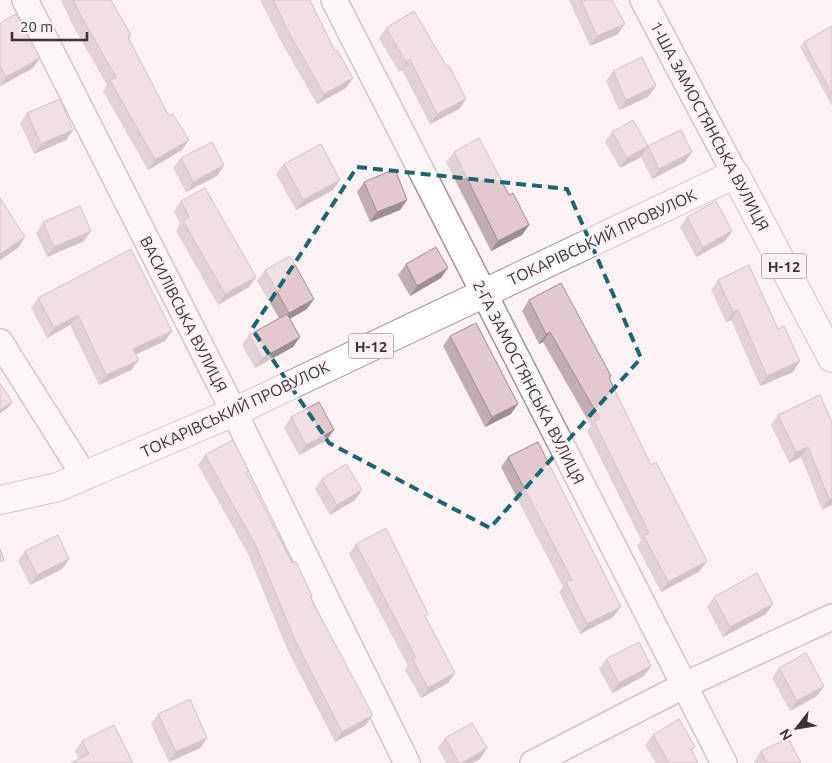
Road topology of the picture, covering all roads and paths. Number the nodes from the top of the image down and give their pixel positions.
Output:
1 (25, 0) edge
2 (334, 0) edge
3 (643, 0) edge
4 (735, 174) junction
5 (482, 292) junction
6 (0, 342) edge
7 (832, 358) edge
8 (234, 412) junction
9 (85, 476) junction
10 (0, 500) edge
11 (832, 617) edge
12 (685, 685) junction
13 (407, 763) edge
14 (533, 763) edge
15 (724, 763) edge

1 - 8 street, ВАСИЛІВСЬКА ВУЛИЦЯ
2 - 5 street, 2-ГА ЗАМОСТЯНСЬКА ВУЛИЦЯ
3 - 4 street, 1-ША ЗАМОСТЯНСЬКА ВУЛИЦЯ
4 - 5 main road, ТОКАРІВСЬКИЙ ПРОВУЛОК / Н-12
4 - 7 main road, 1-ША ЗАМОСТЯНСЬКА ВУЛИЦЯ / Н-12
5 - 8 main road, ТОКАРІВСЬКИЙ ПРОВУЛОК / Н-12
5 - 12 street, 2-ГА ЗАМОСТЯНСЬКА ВУЛИЦЯ
6 - 9 street
8 - 9 main road, ТОКАРІВСЬКИЙ ПРОВУЛОК / Н-12
8 - 13 street, ВАСИЛІВСЬКА ВУЛИЦЯ
9 - 10 main road, ТОКАРІВСЬКИЙ ПРОВУЛОК / Н-12
11 - 12 street
12 - 14 street
12 - 15 street, 2-ГА ЗАМОСТЯНСЬКА ВУЛИЦЯ

